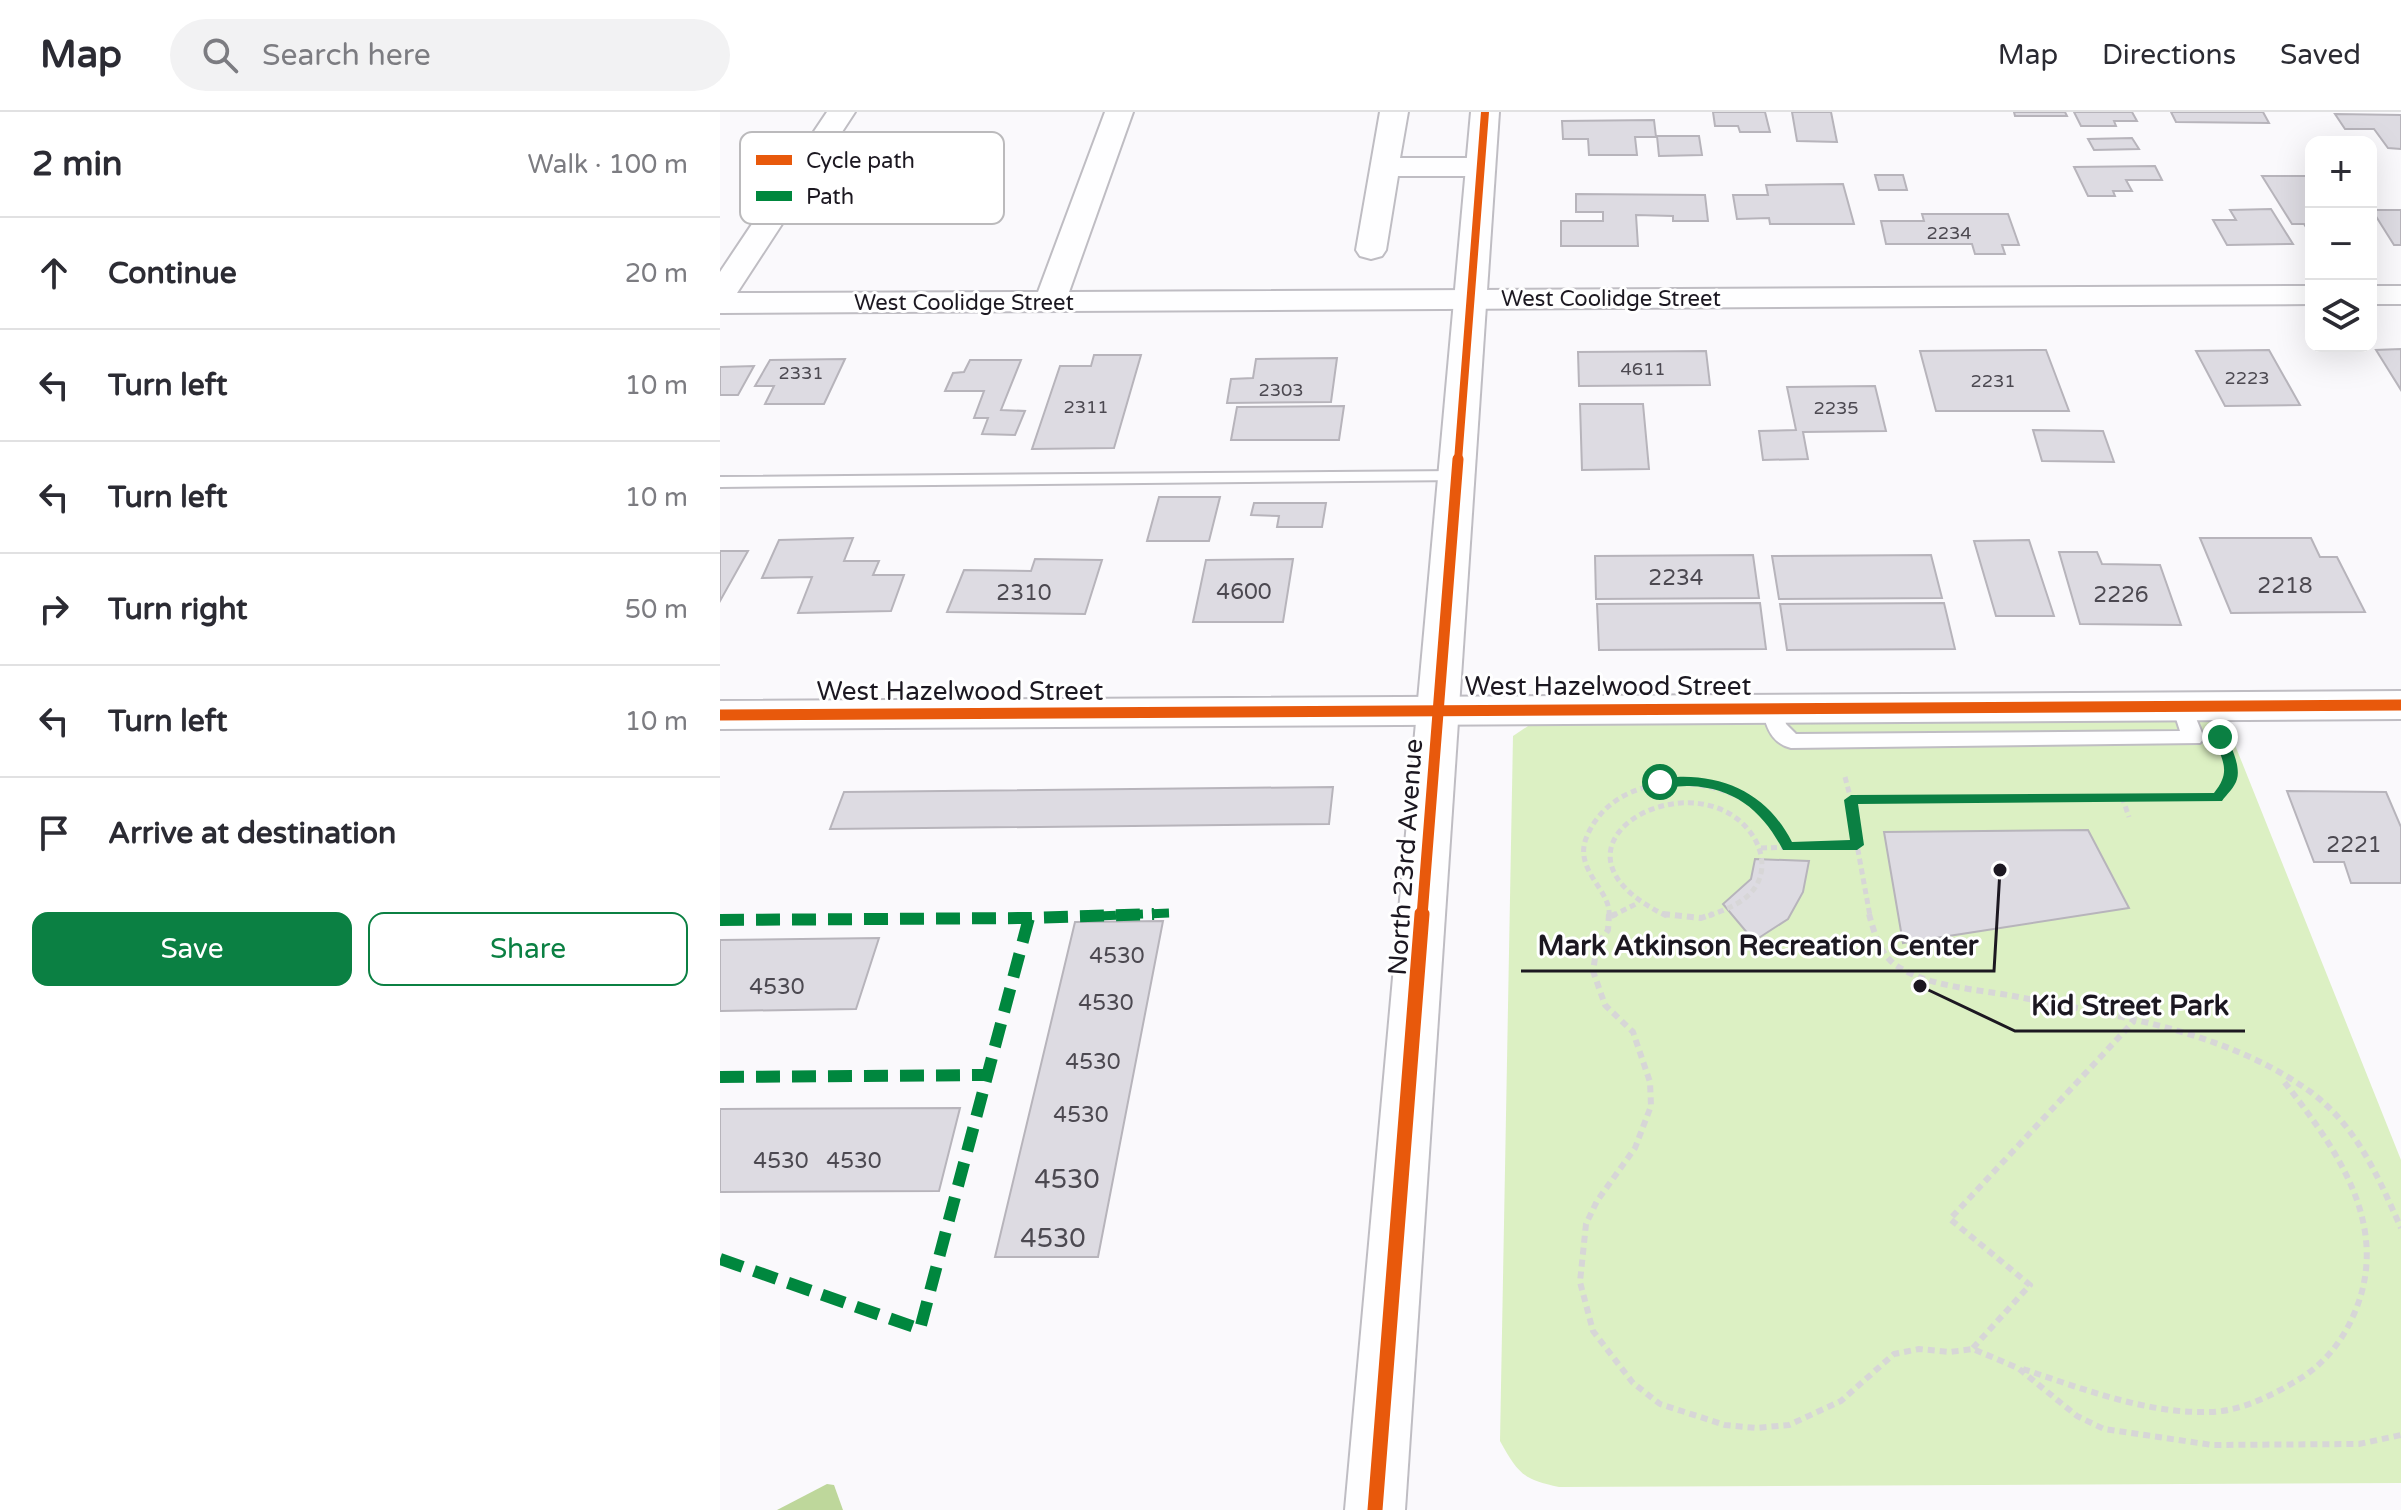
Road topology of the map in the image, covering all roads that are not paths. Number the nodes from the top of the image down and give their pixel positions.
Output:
1 (841, 112) edge
2 (1119, 112) edge
3 (1394, 112) edge
4 (1485, 112) edge
5 (828, 132) edge
6 (1385, 167) junction
7 (1481, 167) junction
8 (767, 224) edge
9 (1371, 250) dead end
10 (720, 295) edge
11 (2305, 295) edge
12 (2377, 295) edge
13 (2401, 295) edge
14 (1470, 299) junction
15 (1050, 301) junction
16 (720, 303) edge
17 (1457, 476) junction
18 (720, 482) edge
19 (2401, 705) edge
20 (1439, 709) junction
21 (720, 715) edge
22 (1375, 1510) edge

1 - 5 street
2 - 15 street
3 - 6 street
4 - 7 street, North 23rd Avenue
6 - 7 street
6 - 9 street
7 - 14 street, North 23rd Avenue
8 - 10 street
11 - 14 street, West Coolidge Street
12 - 13 street
14 - 15 street, West Coolidge Street
14 - 17 street, North 23rd Avenue
15 - 16 street, West Coolidge Street
17 - 18 lane
17 - 20 street, North 23rd Avenue
19 - 20 street, West Hazelwood Street
20 - 21 street, West Hazelwood Street
20 - 22 street, North 23rd Avenue

